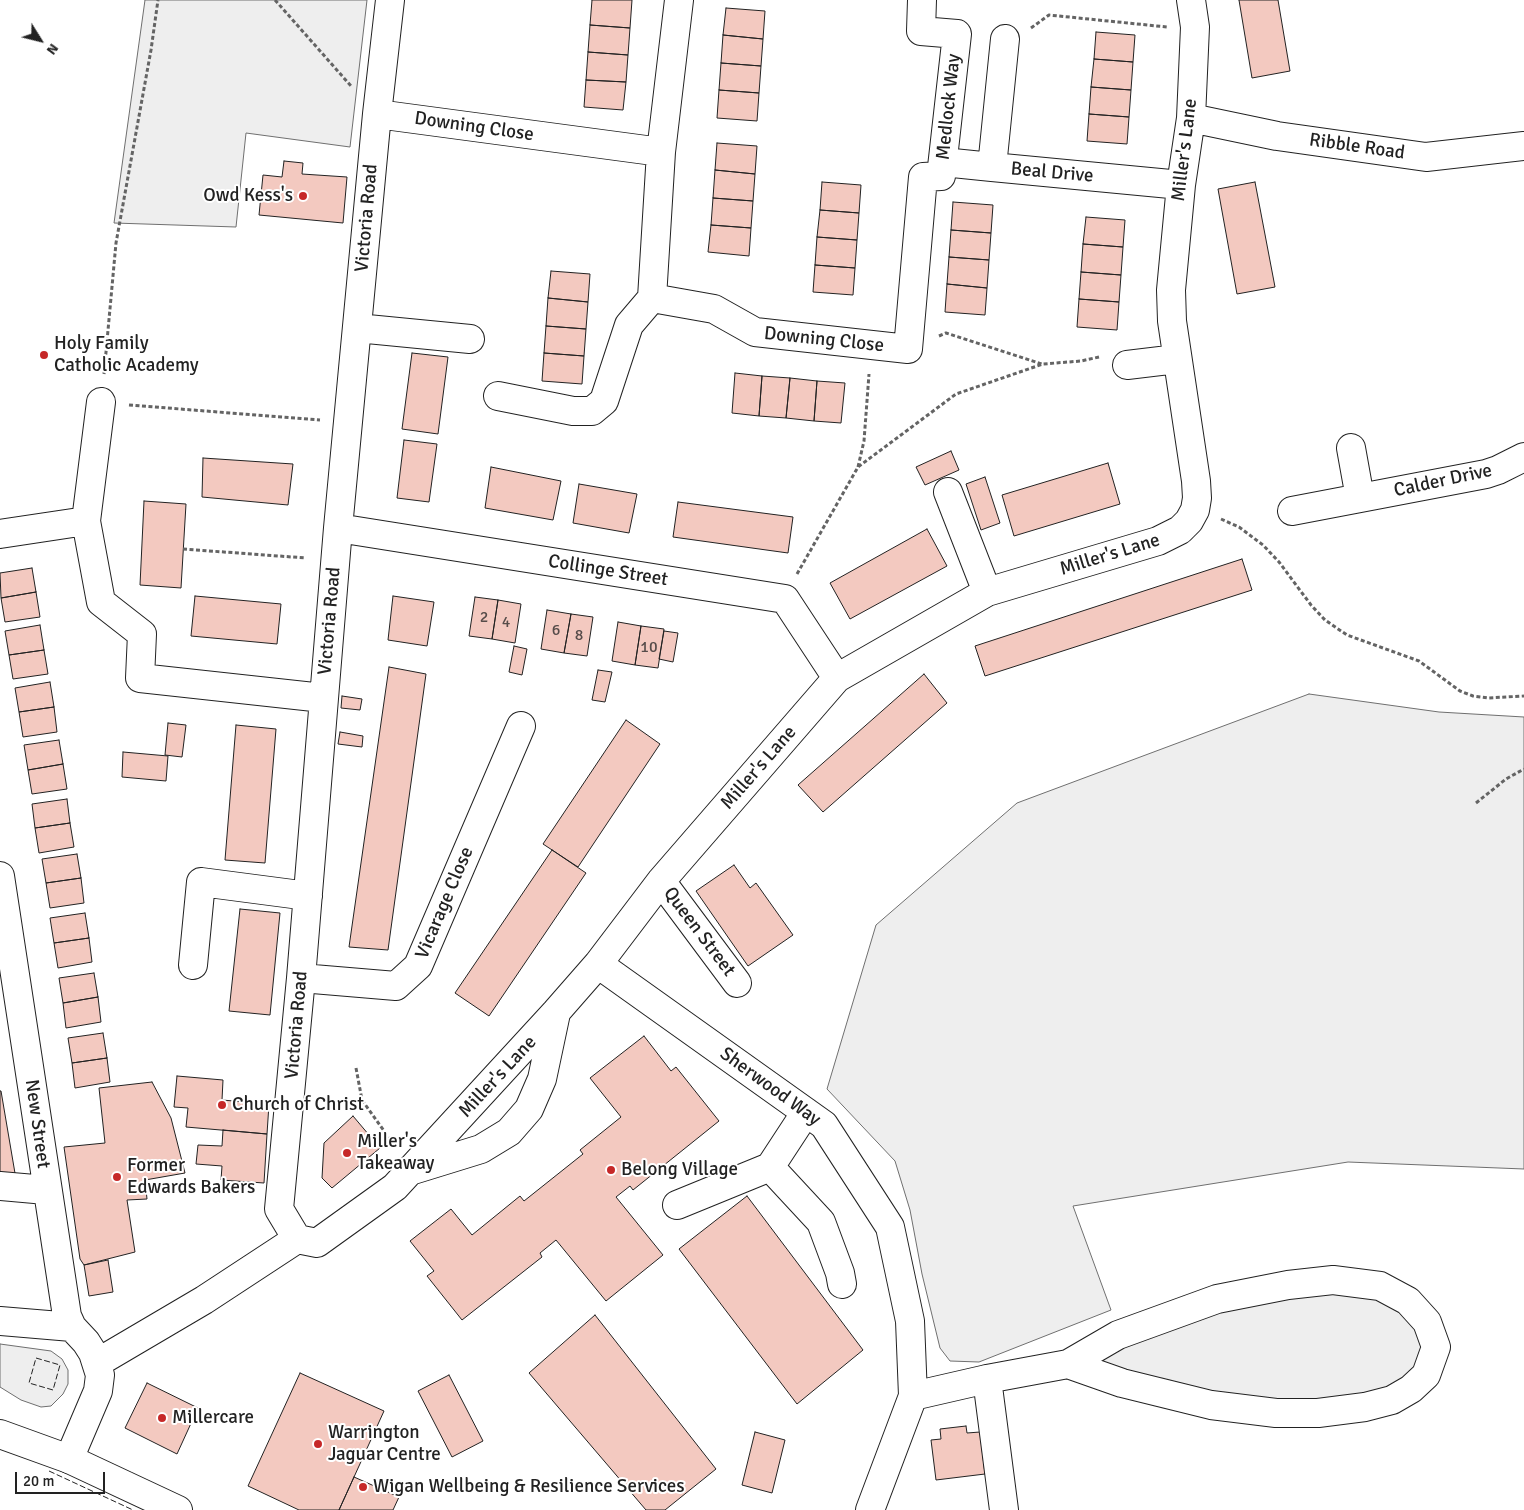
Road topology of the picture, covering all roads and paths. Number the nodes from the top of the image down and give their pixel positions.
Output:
1 (158, 0) edge
2 (274, 0) edge
3 (390, 0) edge
4 (679, 0) edge
5 (922, 0) edge
6 (1191, 0) edge
7 (1195, 27) junction
8 (1005, 39) joint
9 (377, 114) junction
10 (1191, 118) junction
11 (1524, 146) edge
12 (661, 152) junction
13 (943, 162) junction
14 (992, 167) junction
15 (1181, 185) junction
16 (652, 298) junction
17 (356, 328) junction
18 (470, 339) dead end
19 (872, 345) junction
20 (908, 349) junction
21 (1099, 357) dead end
22 (1178, 359) junction
23 (1043, 364) junction
24 (1127, 365) dead end
25 (498, 396) dead end
26 (101, 402) junction
27 (348, 422) junction
28 (1351, 448) dead end
29 (1524, 457) edge
30 (858, 468) junction
31 (948, 492) dead end
32 (1360, 498) junction
33 (1195, 510) junction
34 (1292, 511) dead end
35 (86, 521) junction
36 (338, 528) junction
37 (0, 534) edge
38 (183, 549) dead end
39 (336, 560) junction
40 (987, 592) junction
41 (784, 599) junction
42 (837, 678) junction
43 (1524, 696) edge
44 (323, 698) junction
45 (521, 726) dead end
46 (1524, 769) edge
47 (1476, 803) dead end
48 (0, 876) edge
49 (661, 881) junction
50 (308, 896) junction
51 (598, 964) junction
52 (193, 965) dead end
53 (301, 978) junction
54 (738, 983) dead end
55 (556, 1012) junction
56 (356, 1068) dead end
57 (806, 1112) junction
58 (770, 1167) junction
59 (412, 1170) junction
60 (0, 1186) edge
61 (46, 1190) junction
62 (677, 1205) dead end
63 (297, 1239) junction
64 (842, 1284) dead end
65 (0, 1321) edge
66 (72, 1327) junction
67 (98, 1363) junction
68 (1068, 1364) junction
69 (987, 1379) junction
70 (913, 1396) junction
71 (0, 1434) edge
72 (69, 1459) junction
73 (178, 1510) edge
74 (870, 1510) edge
75 (1004, 1510) edge

1 - 26 path
2 - 9 path
3 - 9 street, Victoria Road
4 - 12 street
5 - 13 street, Medlock Way
6 - 7 street, Miller's Lane
7 - 8 path
7 - 10 street, Miller's Lane
8 - 14 street, Beal Drive
9 - 12 street, Downing Close
9 - 17 street, Victoria Road
10 - 11 street, Ribble Road
10 - 15 street, Miller's Lane
12 - 16 street
13 - 14 street
13 - 20 street, Medlock Way
14 - 15 street, Beal Drive
15 - 22 street, Miller's Lane
16 - 19 street, Downing Close
16 - 25 street
17 - 18 street
17 - 27 street, Victoria Road
19 - 20 street, Downing Close
19 - 30 path
20 - 23 path
21 - 23 path
22 - 24 street
22 - 33 street, Miller's Lane
23 - 30 path
26 - 27 path
26 - 35 street
27 - 36 street, Victoria Road
28 - 32 street
29 - 32 street, Calder Drive
30 - 41 path
31 - 40 street
32 - 34 street, Calder Drive
33 - 40 street, Miller's Lane
33 - 43 path
35 - 37 street
35 - 44 street
36 - 39 street, Victoria Road
36 - 41 street, Collinge Street
38 - 39 path
39 - 44 street, Victoria Road
40 - 42 street, Miller's Lane
41 - 42 street
42 - 49 street, Miller's Lane
44 - 50 street, Victoria Road
45 - 53 street, Vicarage Close
46 - 47 path
48 - 61 street, New Street
49 - 51 street, Miller's Lane
49 - 54 street, Queen Street
50 - 52 street
50 - 53 street, Victoria Road
51 - 55 street, Miller's Lane
51 - 57 street, Sherwood Way
53 - 63 street, Victoria Road
55 - 59 street, Miller's Lane
55 - 59 street
56 - 59 path
57 - 58 street
57 - 70 street, Sherwood Way
58 - 62 street
58 - 64 street
59 - 63 street, Miller's Lane
60 - 61 street
61 - 66 street, New Street
63 - 67 street
65 - 66 street
66 - 67 street, New Street
67 - 72 street
68 - 68 street
68 - 69 street
69 - 70 street
69 - 75 street
70 - 74 street, Sherwood Way
71 - 72 street
72 - 73 street

